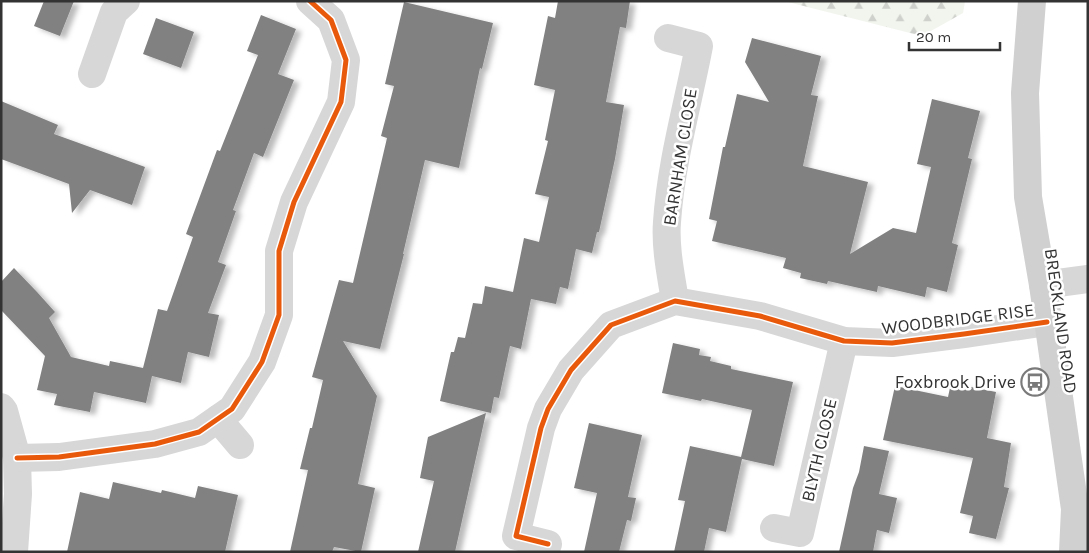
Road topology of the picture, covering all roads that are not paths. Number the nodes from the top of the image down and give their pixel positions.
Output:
1 (126, 1) edge
2 (310, 1) edge
3 (1032, 1) edge
4 (668, 38) dead end
5 (92, 74) dead end
6 (1088, 279) edge
7 (1043, 285) junction
8 (675, 301) junction
9 (1047, 322) junction
10 (844, 342) junction
11 (1, 406) edge
12 (218, 419) junction
13 (240, 445) dead end
14 (16, 458) junction
15 (774, 528) dead end
16 (548, 544) dead end
17 (14, 552) edge
18 (1073, 552) edge

1 - 5 street
2 - 12 street
3 - 7 street, BRECKLAND ROAD
4 - 8 street, BARNHAM CLOSE
6 - 7 street
7 - 9 street, BRECKLAND ROAD
8 - 10 street, WOODBRIDGE RISE
8 - 16 street, WOODBRIDGE RISE
9 - 10 street, WOODBRIDGE RISE
9 - 18 street, BRECKLAND ROAD
10 - 15 street, BLYTH CLOSE
11 - 14 street
12 - 13 street
12 - 14 street
14 - 17 street

